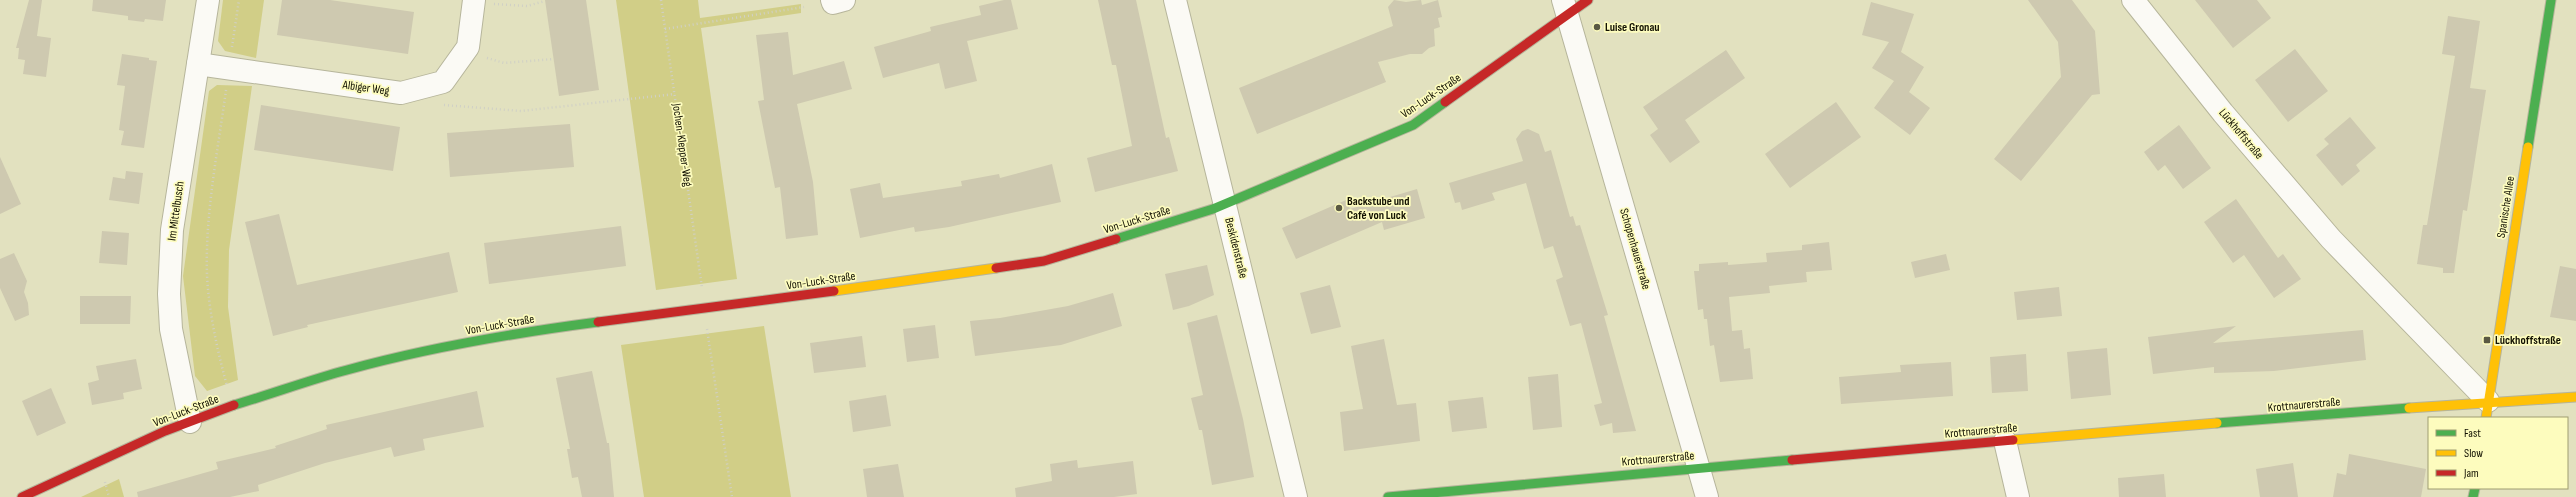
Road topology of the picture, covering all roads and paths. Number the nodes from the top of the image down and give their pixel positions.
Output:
1 (208, 0) edge
2 (238, 0) edge
3 (474, 0) edge
4 (661, 0) edge
5 (832, 0) edge
6 (844, 0) edge
7 (1175, 0) edge
8 (1588, 0) edge
9 (2133, 0) edge
10 (2552, 0) edge
11 (545, 1) dead end
12 (804, 7) dead end
13 (1565, 8) edge
14 (665, 29) junction
15 (468, 47) junction
16 (554, 59) dead end
17 (198, 64) junction
18 (229, 68) junction
19 (674, 94) junction
20 (442, 104) dead end
21 (1226, 204) junction
22 (702, 290) dead end
23 (707, 328) dead end
24 (227, 388) dead end
25 (2576, 397) edge
26 (2487, 410) edge
27 (190, 422) junction
28 (2005, 441) junction
29 (1698, 468) junction
30 (104, 479) dead end
31 (22, 497) edge
32 (109, 497) edge
33 (732, 497) edge
34 (1296, 497) edge
35 (1388, 497) edge
36 (1707, 497) edge
37 (2018, 497) edge

1 - 17 street, Im Mittelbusch
2 - 18 path
3 - 11 path
3 - 15 street, Albiger Weg
4 - 14 path, Jochen-Klepper-Weg
5 - 6 street
7 - 21 street, Beskidenstraße
8 - 13 street, Von-Luck-Straße
9 - 26 street, Lückhoffstraße
10 - 26 street, Spanische Allee
12 - 14 path
13 - 21 street, Von-Luck-Straße
13 - 29 street, Schopenhauerstraße
14 - 19 path, Jochen-Klepper-Weg
15 - 16 path
15 - 18 street, Albiger Weg
17 - 18 street, Albiger Weg
17 - 27 street, Im Mittelbusch
18 - 24 path
19 - 20 path
19 - 22 path, Jochen-Klepper-Weg
21 - 27 street, Von-Luck-Straße
21 - 34 street, Beskidenstraße
23 - 33 path
25 - 26 street, Krottnaurerstraße
26 - 28 street, Krottnaurerstraße
27 - 31 street, Von-Luck-Straße
28 - 29 street, Krottnaurerstraße
28 - 37 street
29 - 35 street, Krottnaurerstraße
29 - 36 street, Schopenhauerstraße
30 - 32 path

